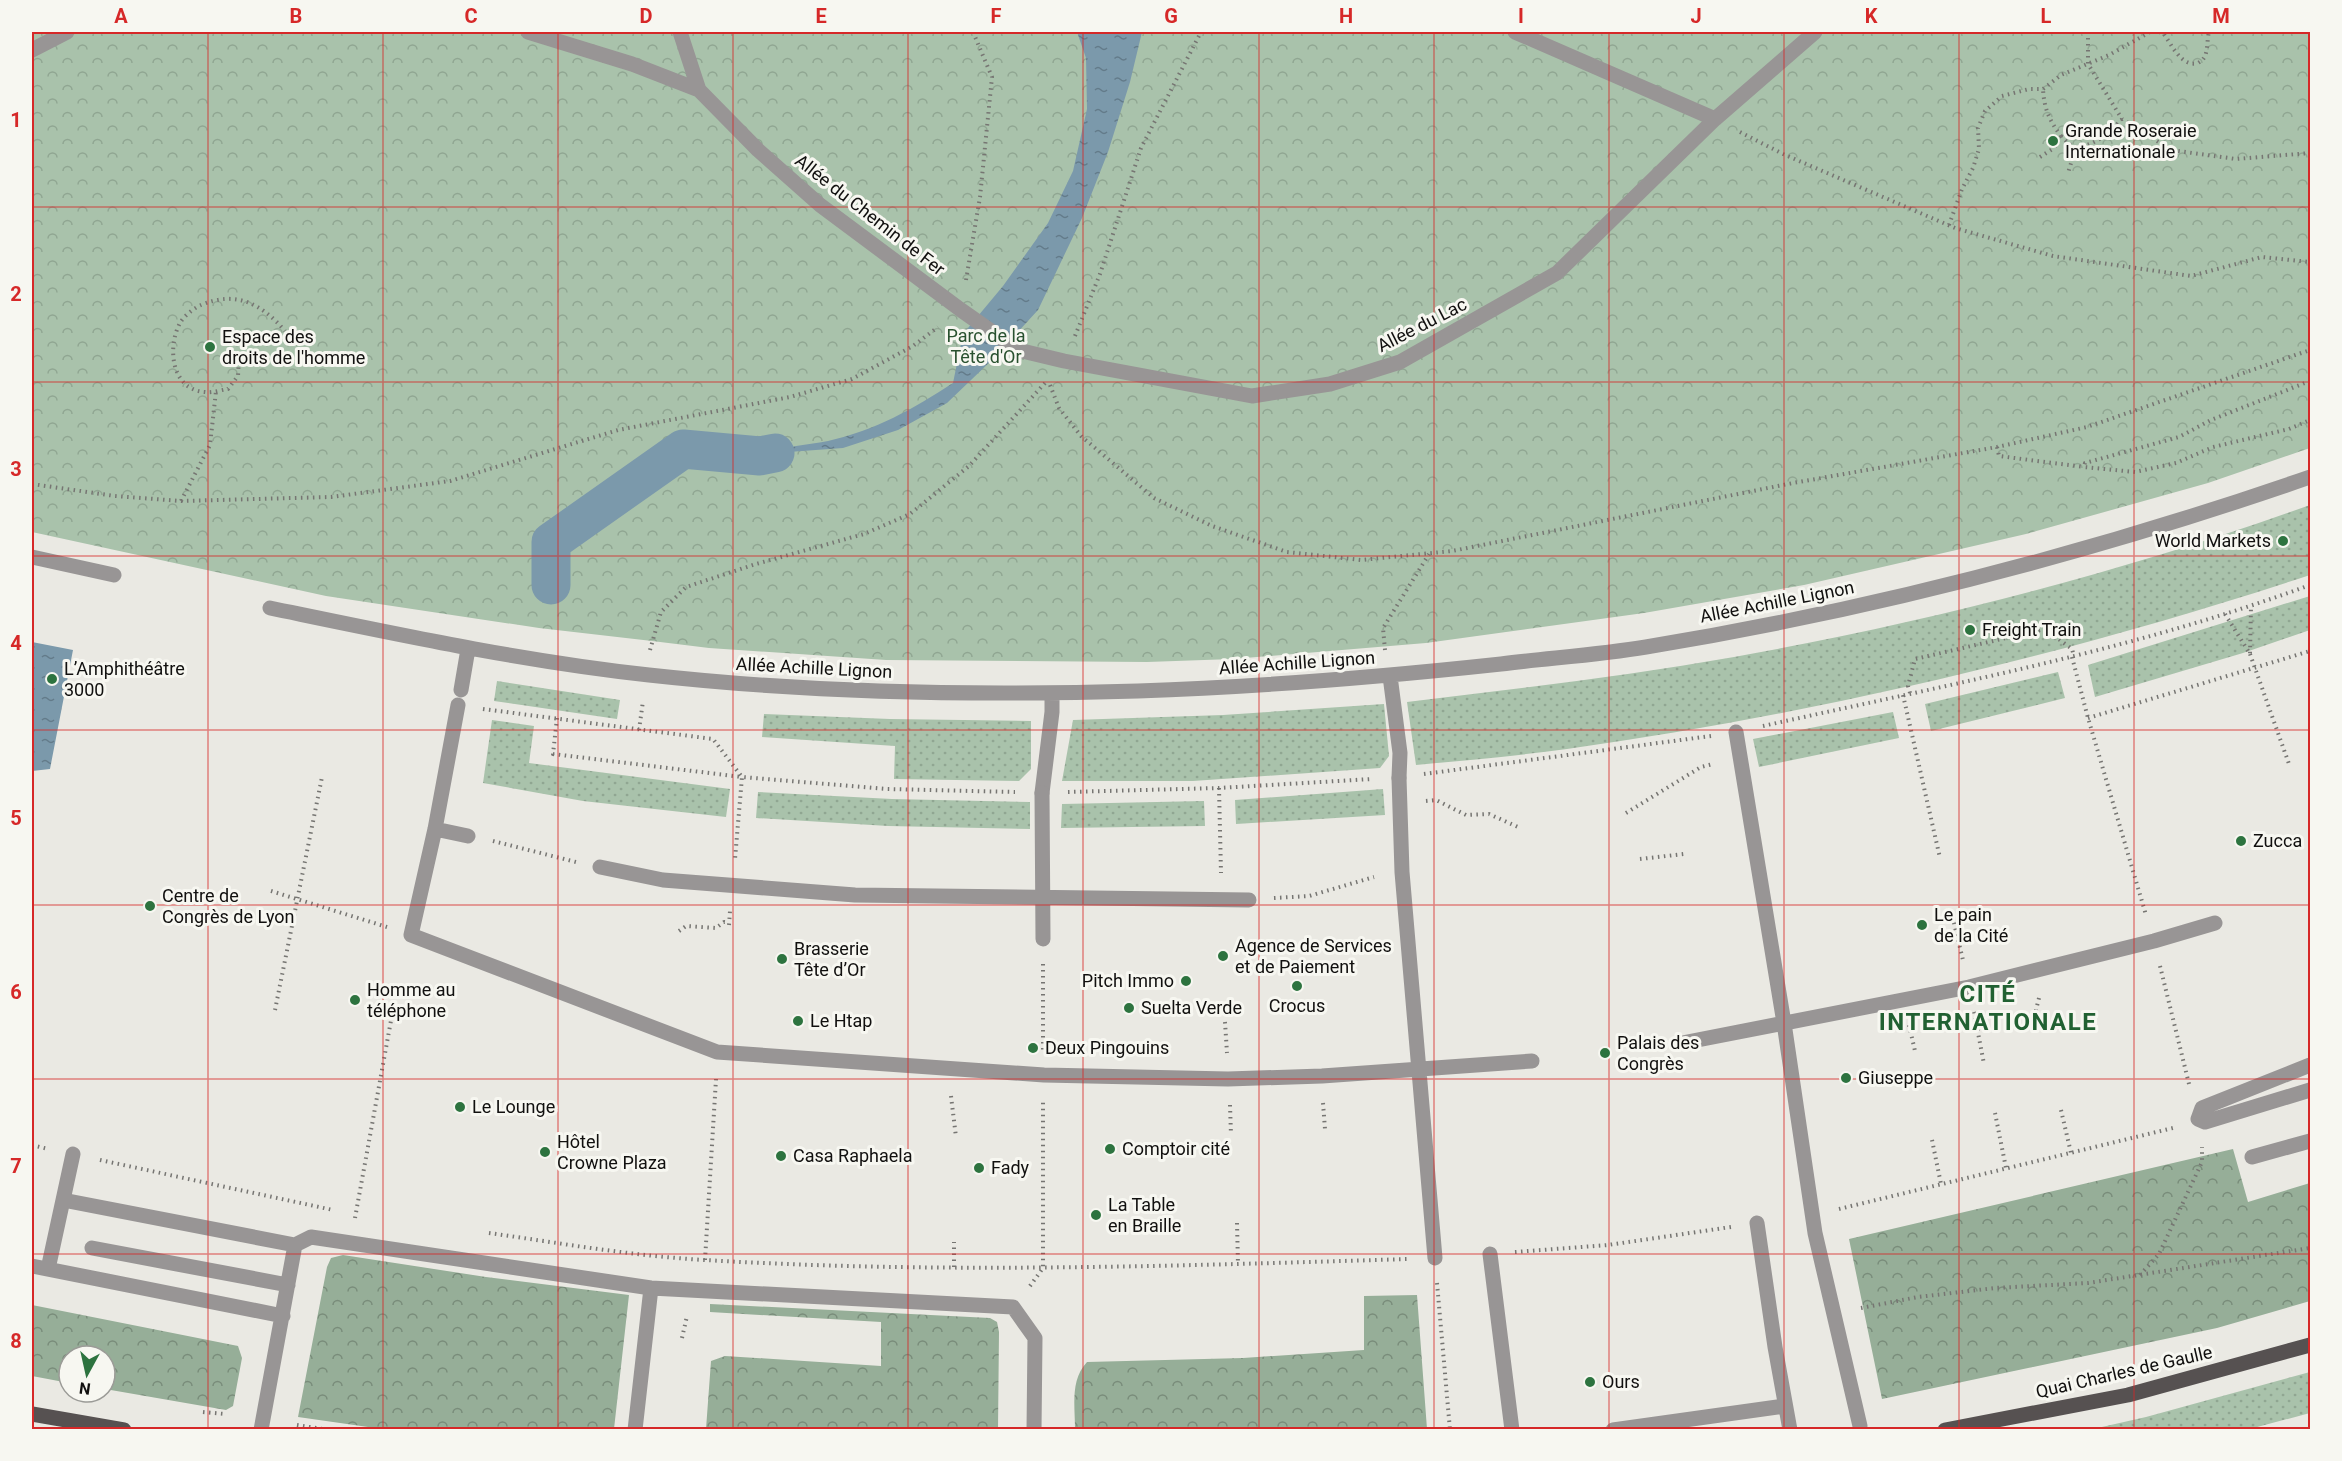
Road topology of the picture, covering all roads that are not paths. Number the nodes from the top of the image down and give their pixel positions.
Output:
1 (67, 32) edge
2 (528, 32) edge
3 (680, 32) edge
4 (1515, 32) edge
5 (1815, 32) edge
6 (32, 50) edge
7 (699, 90) junction
8 (1715, 119) junction
9 (965, 313) joint
10 (2310, 477) edge
11 (32, 557) edge
12 (114, 575) dead end
13 (270, 608) dead end
14 (468, 649) junction
15 (1390, 676) junction
16 (1052, 693) junction
17 (1736, 732) dead end
18 (435, 829) junction
19 (468, 836) road end
20 (600, 867) road end
21 (1249, 900) road end
22 (2215, 923) dead end
23 (1043, 939) road end
24 (1784, 1023) junction
25 (1677, 1044) dead end
26 (1532, 1061) dead end
27 (2310, 1065) edge
28 (1420, 1070) junction
29 (2310, 1090) edge
30 (2310, 1140) edge
31 (73, 1154) road end
32 (2252, 1157) dead end
33 (63, 1200) junction
34 (1757, 1223) road end
35 (295, 1245) junction
36 (92, 1248) dead end
37 (1490, 1254) road end
38 (1435, 1258) road end
39 (32, 1266) edge
40 (48, 1269) junction
41 (288, 1286) junction
42 (651, 1288) junction
43 (283, 1316) junction
44 (2310, 1345) edge
45 (1784, 1406) junction
46 (32, 1414) edge
47 (1860, 1426) dead end
48 (124, 1430) edge
49 (261, 1430) edge
50 (635, 1430) edge
51 (1034, 1430) edge
52 (1512, 1430) edge
53 (1613, 1430) edge
54 (1790, 1430) edge
55 (1946, 1430) edge

1 - 6 street
2 - 7 street
3 - 7 street, Allée du Chemin de Fer
4 - 8 street
5 - 8 street, Allée du Lac
7 - 9 street, Allée du Chemin de Fer
8 - 9 street, Allée du Lac
10 - 15 street, Allée Achille Lignon
11 - 12 street
13 - 14 street, Allée Achille Lignon
14 - 16 street, Allée Achille Lignon
14 - 18 street
15 - 16 street, Allée Achille Lignon
15 - 28 street
16 - 23 street
17 - 24 street
18 - 19 street
18 - 28 street
20 - 21 street
22 - 24 street
24 - 25 street
24 - 47 street
26 - 28 street
27 - 29 street
28 - 38 street
30 - 32 street
31 - 33 street
33 - 35 street
33 - 40 street
34 - 45 street
35 - 41 street
35 - 42 street
36 - 41 street
37 - 52 street
39 - 40 street
40 - 43 street
41 - 43 street
42 - 50 street
42 - 51 street
43 - 49 street
44 - 55 main road, Quai Charles de Gaulle
45 - 53 street
45 - 54 street
46 - 48 main road

